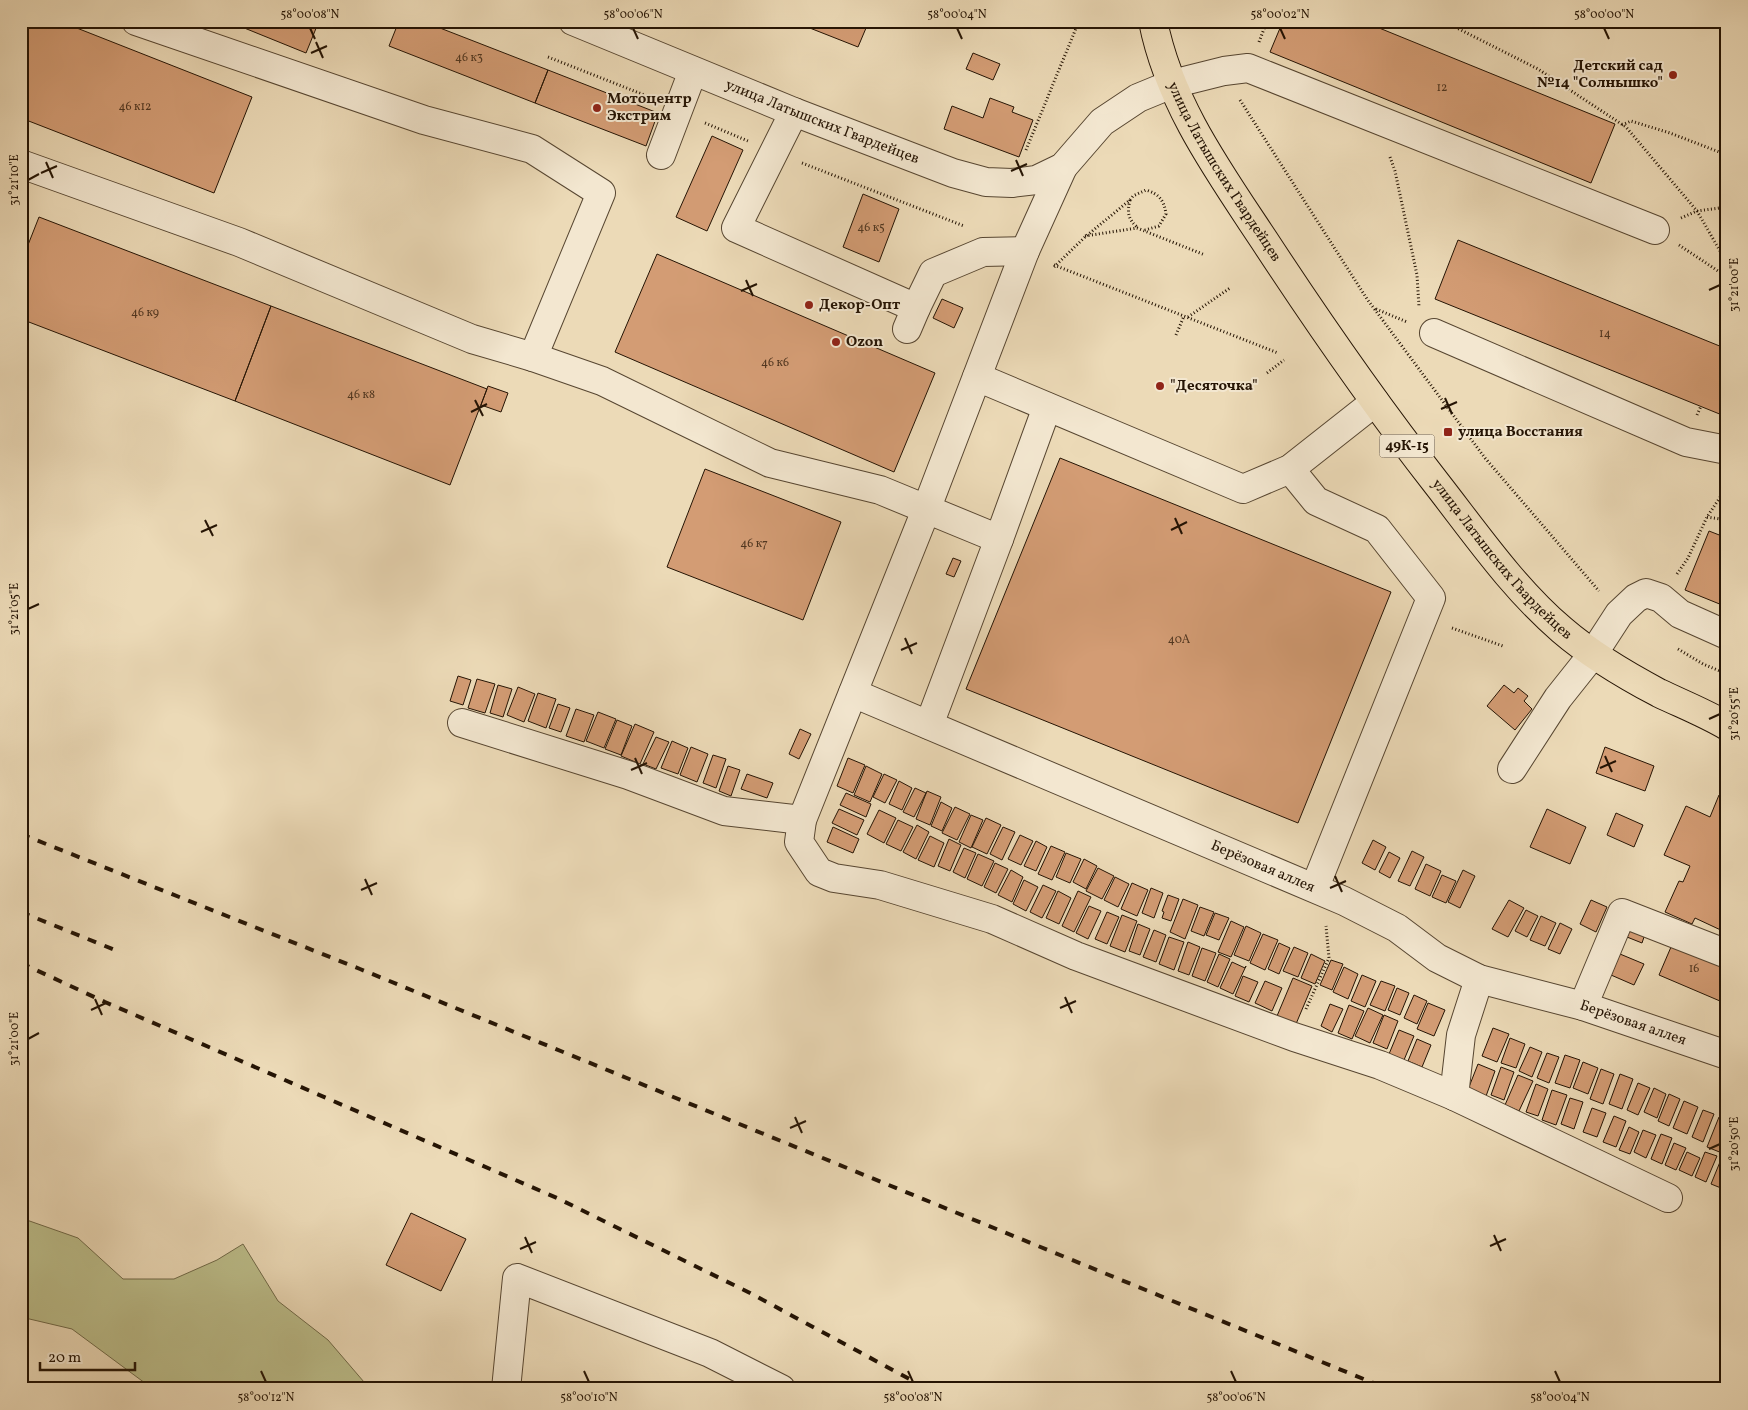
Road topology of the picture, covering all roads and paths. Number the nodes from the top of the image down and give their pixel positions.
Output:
1 (136, 21) edge
2 (574, 21) edge
3 (1079, 21) edge
4 (1153, 21) edge
5 (1447, 21) edge
6 (1248, 68) junction
7 (693, 71) junction
8 (1172, 84) junction
9 (794, 112) junction
10 (1376, 119) junction
11 (1622, 125) junction
12 (661, 155) dead end
13 (1727, 155) edge
14 (21, 164) edge
15 (1063, 167) junction
16 (1012, 184) junction
17 (1130, 200) junction
18 (1727, 207) edge
19 (1697, 211) junction
20 (1137, 228) junction
21 (1145, 230) junction
22 (1656, 230) junction
23 (1085, 236) junction
24 (1025, 251) junction
25 (1205, 255) dead end
26 (1727, 263) edge
27 (1054, 265) junction
28 (1051, 274) dead end
29 (1727, 277) edge
30 (1230, 288) dead end
31 (1419, 310) dead end
32 (1186, 317) junction
33 (1434, 333) dead end
34 (1176, 335) dead end
35 (1278, 353) dead end
36 (533, 357) junction
37 (1284, 360) dead end
38 (1267, 373) dead end
39 (977, 377) junction
40 (1375, 402) junction
41 (1047, 407) junction
42 (1727, 450) edge
43 (1290, 469) junction
44 (1727, 487) edge
45 (926, 510) junction
46 (1707, 518) junction
47 (1727, 520) edge
48 (1000, 539) junction
49 (1661, 598) junction
50 (1619, 614) junction
51 (1424, 618) junction
52 (1727, 635) edge
53 (1670, 644) dead end
54 (1503, 646) dead end
55 (1593, 654) junction
56 (1727, 674) edge
57 (853, 693) junction
58 (462, 723) dead end
59 (929, 725) junction
60 (1727, 726) edge
61 (1512, 769) dead end
62 (802, 820) junction
63 (1315, 887) junction
64 (1727, 954) edge
65 (1479, 979) junction
66 (1583, 1006) junction
67 (1294, 1037) junction
68 (1727, 1056) edge
69 (1454, 1096) junction
70 (1668, 1198) dead end
71 (506, 1389) edge
72 (781, 1389) edge

1 - 36 street
2 - 7 street, улица Латышских Гвардейцев
3 - 16 path
4 - 8 main road, 49К-15
5 - 11 path
6 - 8 street
6 - 10 street
6 - 50 path
7 - 9 street, улица Латышских Гвардейцев
7 - 12 street
8 - 15 street, улица Латышских Гвардейцев
8 - 40 main road, улица Латышских Гвардейцев / 49К-15
9 - 16 street, улица Латышских Гвардейцев
9 - 24 street
10 - 22 street
10 - 31 path
11 - 13 path
11 - 19 path
14 - 36 street
15 - 16 street, улица Латышских Гвардейцев
15 - 24 street
17 - 20 path
17 - 21 path
17 - 23 path
18 - 19 path
19 - 22 path
19 - 26 path
20 - 21 path
20 - 23 path
21 - 25 path
22 - 29 path
23 - 27 path
24 - 39 street
27 - 28 path
27 - 32 path
30 - 32 path
32 - 34 path
32 - 35 path
33 - 42 street
36 - 45 street
37 - 38 path
39 - 41 street
39 - 45 street
40 - 43 street
40 - 55 main road, улица Латышских Гвардейцев / 49К-15
41 - 43 street
41 - 48 street
43 - 51 street
44 - 46 path
45 - 48 street
45 - 57 street
46 - 47 path
46 - 49 path
48 - 59 street
49 - 50 street
49 - 52 street
50 - 55 street
51 - 54 path
51 - 63 street
53 - 56 path
55 - 60 main road, улица Латышских Гвардейцев / 49К-15
55 - 61 street
57 - 59 street, Берёзовая аллея
57 - 62 street
58 - 62 street
59 - 63 street, Берёзовая аллея
62 - 67 street
63 - 65 street, Берёзовая аллея
63 - 67 path
64 - 66 street
65 - 66 street, Берёзовая аллея
65 - 69 street
66 - 68 street, Берёзовая аллея
67 - 69 street
69 - 70 street
71 - 72 street

